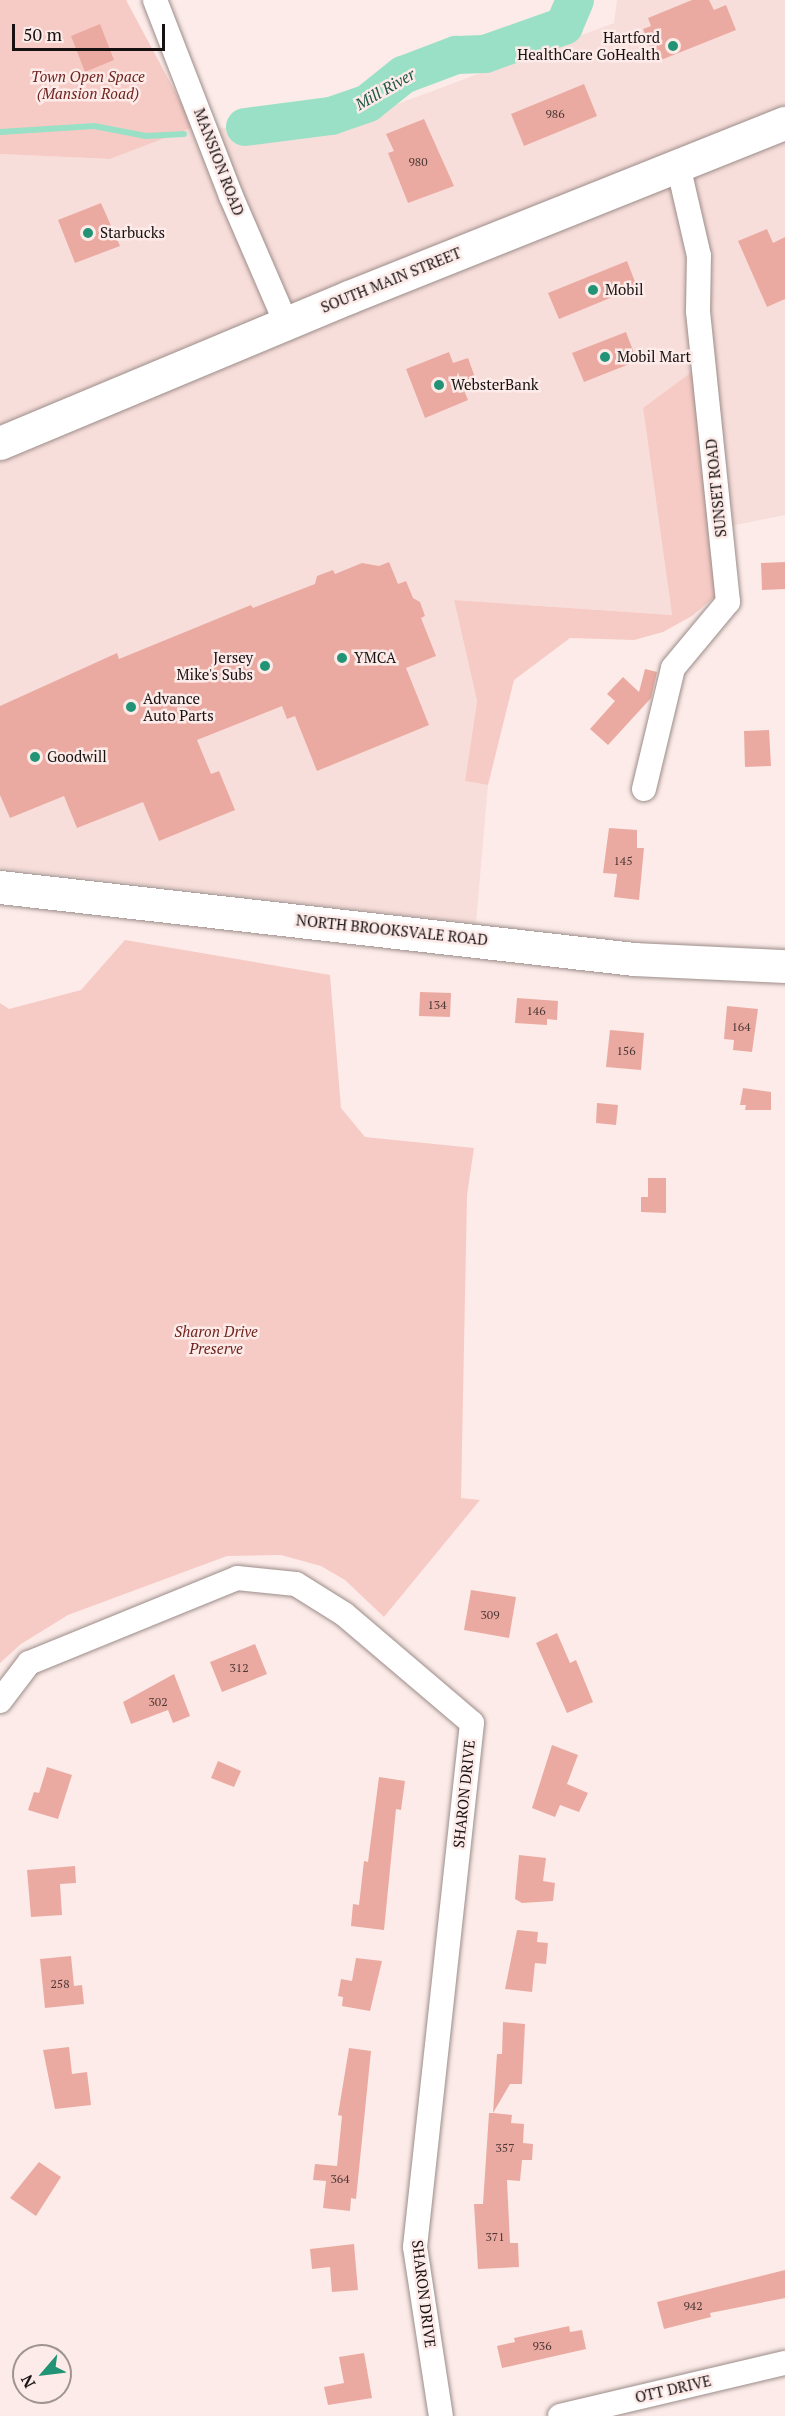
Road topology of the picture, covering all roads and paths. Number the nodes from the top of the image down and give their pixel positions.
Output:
1 (155, 0) edge
2 (785, 123) edge
3 (678, 165) junction
4 (286, 323) junction
5 (0, 443) edge
6 (644, 789) dead end
7 (0, 887) edge
8 (785, 966) edge
9 (0, 1701) edge
10 (785, 2363) edge
11 (441, 2416) edge
12 (560, 2416) edge

1 - 4 street, MANSION ROAD
2 - 3 main road, SOUTH MAIN STREET
3 - 4 main road, SOUTH MAIN STREET
3 - 6 street, SUNSET ROAD
4 - 5 main road, SOUTH MAIN STREET
7 - 8 main road, NORTH BROOKSVALE ROAD
9 - 11 street, SHARON DRIVE
10 - 12 street, OTT DRIVE

